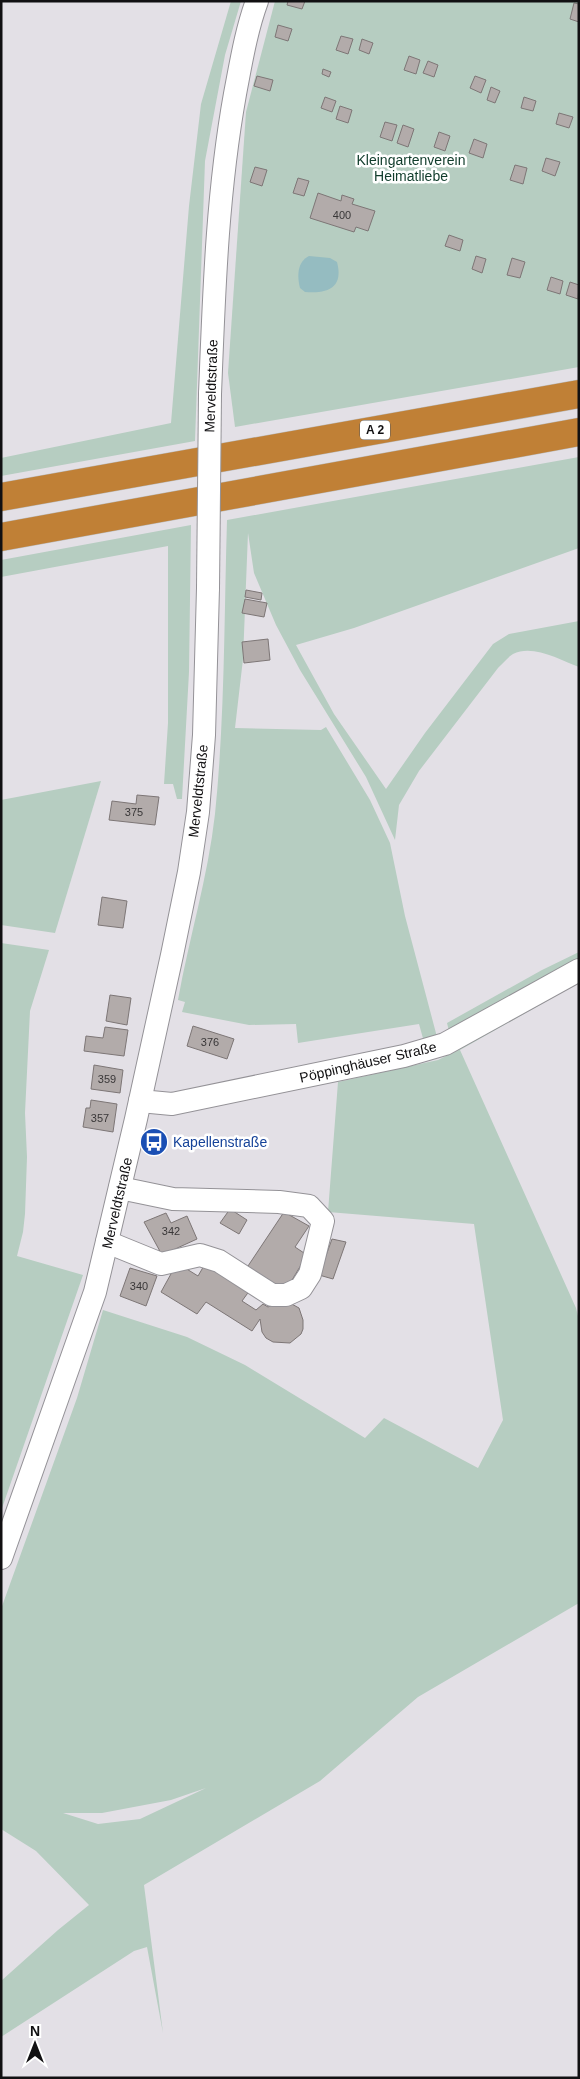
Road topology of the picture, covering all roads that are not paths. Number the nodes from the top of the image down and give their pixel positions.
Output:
1 (257, 1) edge
2 (579, 394) edge
3 (579, 432) edge
4 (1, 497) edge
5 (1, 538) edge
6 (579, 970) edge
7 (140, 1101) junction
8 (120, 1188) junction
9 (107, 1242) junction
10 (1, 1558) edge

1 - 7 street, Merveldtstraße, bridge
2 - 4 highway, A 2
3 - 5 highway
6 - 7 street, Pöppinghäuser Straße
7 - 8 street, Merveldtstraße
8 - 9 street, Merveldtstraße
8 - 9 street
9 - 10 street, Merveldtstraße

